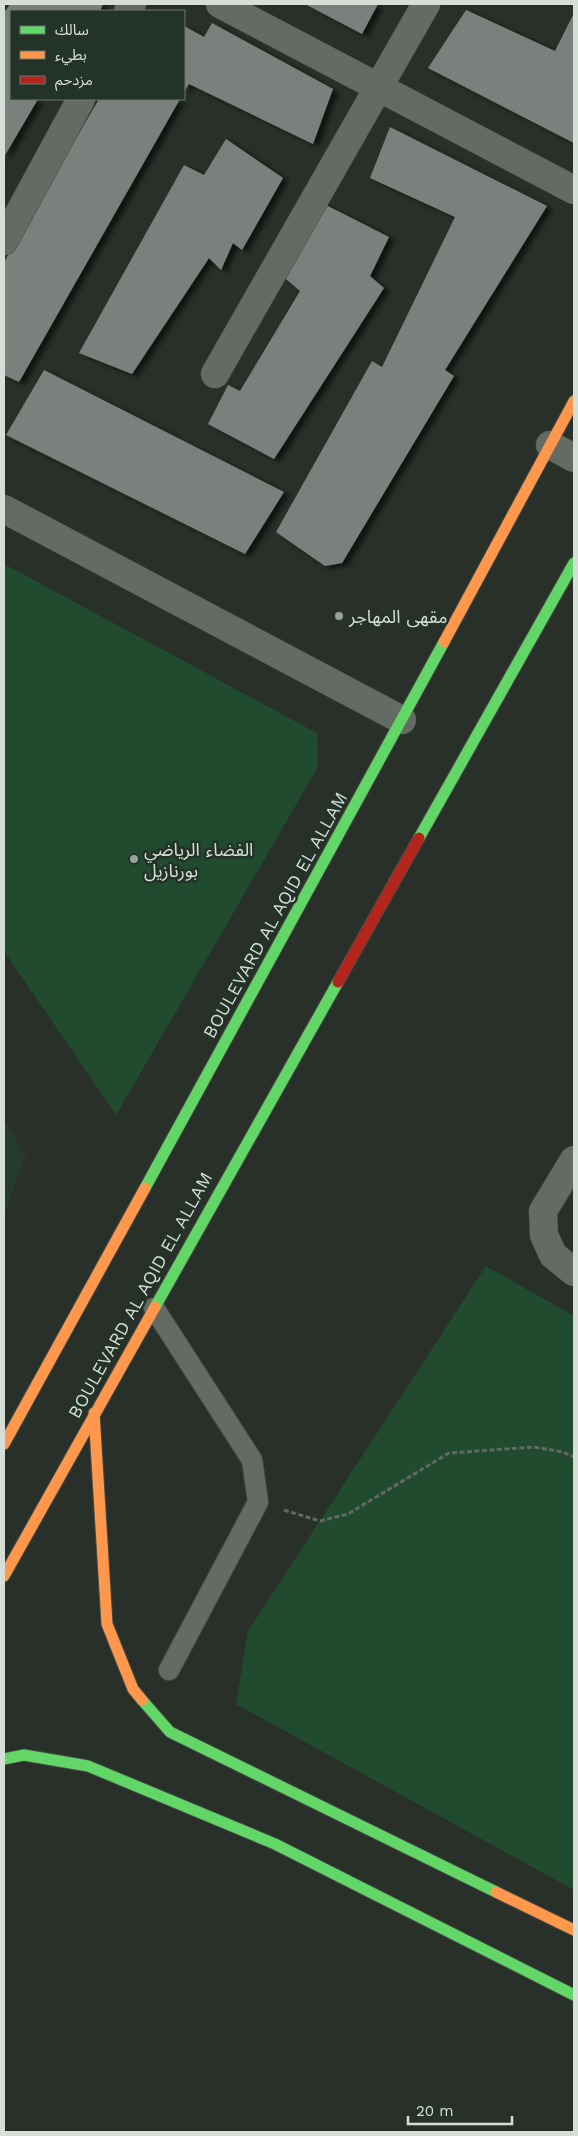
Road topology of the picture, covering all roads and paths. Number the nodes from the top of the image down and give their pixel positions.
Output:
1 (220, 4) edge
2 (426, 4) edge
3 (379, 87) junction
4 (80, 100) edge
5 (574, 190) edge
6 (4, 241) edge
7 (215, 374) dead end
8 (573, 406) edge
9 (550, 445) junction
10 (574, 458) edge
11 (4, 509) edge
12 (574, 562) edge
13 (402, 720) junction
14 (574, 1160) edge
15 (574, 1272) edge
16 (154, 1308) junction
17 (94, 1413) junction
18 (4, 1444) edge
19 (574, 1457) edge
20 (258, 1502) junction
21 (4, 1576) edge
22 (169, 1670) dead end
23 (4, 1759) edge
24 (574, 1930) edge
25 (574, 1995) edge

1 - 3 street
2 - 3 street
3 - 5 street
3 - 7 street
4 - 6 street
8 - 9 main road, BOULEVARD AL AQID EL ALLAM
9 - 10 street
9 - 13 main road, BOULEVARD AL AQID EL ALLAM
11 - 13 street
12 - 16 main road, BOULEVARD AL AQID EL ALLAM
13 - 18 main road, BOULEVARD AL AQID EL ALLAM
14 - 15 street
16 - 17 main road, BOULEVARD AL AQID EL ALLAM
16 - 20 lane
17 - 21 main road, BOULEVARD AL AQID EL ALLAM
17 - 24 main road
19 - 20 path
20 - 22 lane
23 - 25 main road

